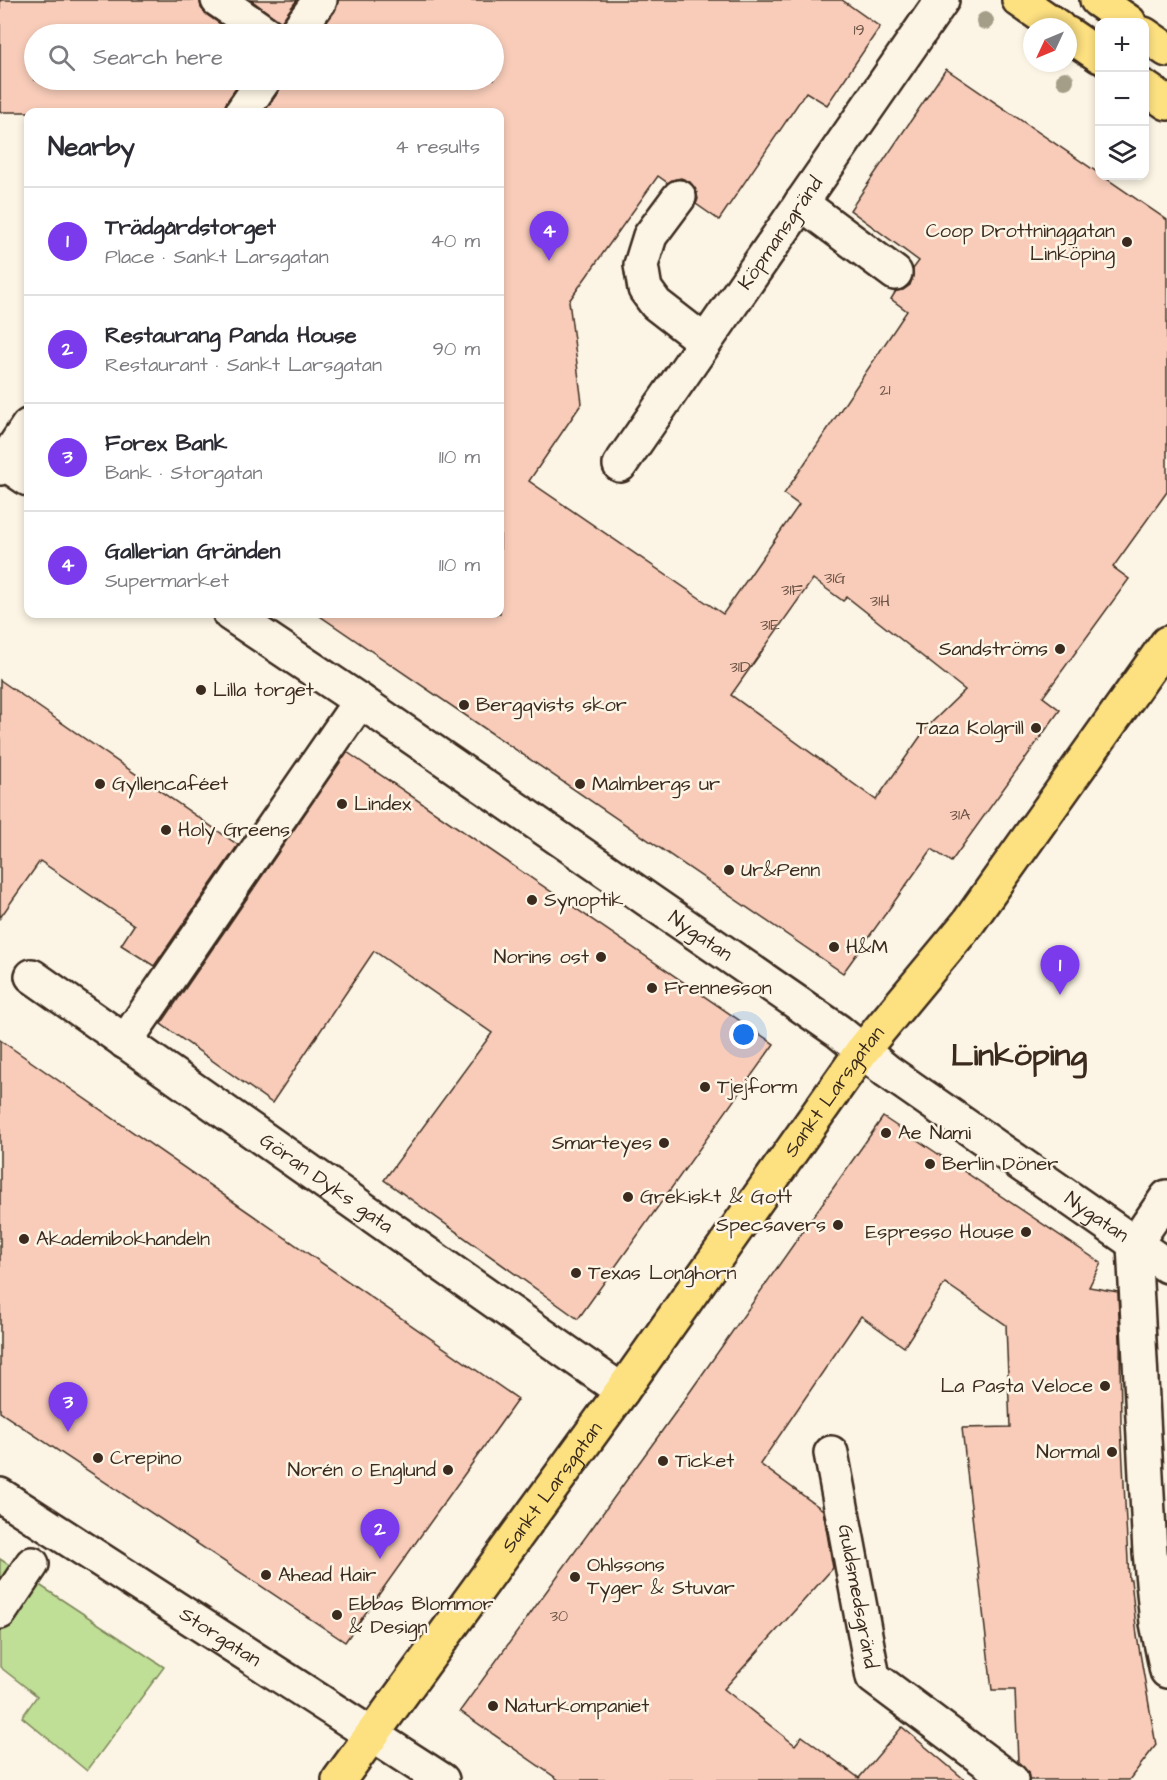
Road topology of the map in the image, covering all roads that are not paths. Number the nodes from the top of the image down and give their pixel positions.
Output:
1 (218, 0) edge
2 (320, 0) edge
3 (942, 0) edge
4 (1019, 0) edge
5 (1097, 0) edge
6 (1045, 18) edge
7 (1123, 18) edge
8 (253, 24) edge
9 (302, 24) edge
10 (1149, 37) edge
11 (1077, 40) edge
12 (1167, 50) edge
13 (1095, 53) edge
14 (257, 90) edge
15 (1149, 90) edge
16 (1167, 103) edge
17 (245, 108) edge
18 (679, 197) dead end
19 (801, 203) junction
20 (895, 273) dead end
21 (705, 342) junction
22 (24, 434) edge
23 (620, 465) dead end
24 (8, 467) edge
25 (236, 618) edge
26 (1163, 658) edge
27 (360, 701) junction
28 (32, 976) dead end
29 (125, 1042) junction
30 (862, 1051) junction
31 (1167, 1197) edge
32 (1134, 1245) junction
33 (1167, 1266) edge
34 (622, 1391) junction
35 (831, 1453) dead end
36 (0, 1495) edge
37 (32, 1564) dead end
38 (0, 1612) edge
39 (1167, 1671) edge
40 (372, 1736) junction
41 (339, 1780) edge
42 (442, 1780) edge
43 (1011, 1780) edge

1 - 8 street
2 - 9 street
3 - 19 street, Köpmansgränd
4 - 6 main road
5 - 7 main road
10 - 12 main road
11 - 13 main road
14 - 17 street
15 - 16 main road
18 - 21 street
19 - 20 street
19 - 21 street, Köpmansgränd
21 - 23 street, Köpmansgränd
22 - 24 street
25 - 27 street, Nygatan
26 - 30 main road, Sankt Larsgatan
27 - 29 street
27 - 30 street, Nygatan
28 - 29 street, Göran Dyks gata
29 - 34 street, Göran Dyks gata
30 - 32 street, Nygatan
30 - 34 main road, Sankt Larsgatan
31 - 32 street
32 - 33 street, Nygatan
32 - 39 street
34 - 40 main road, Sankt Larsgatan
35 - 43 street, Guldsmedsgränd
36 - 40 street, Storgatan
37 - 38 street
40 - 41 main road, Sankt Larsgatan
40 - 42 street, Storgatan

